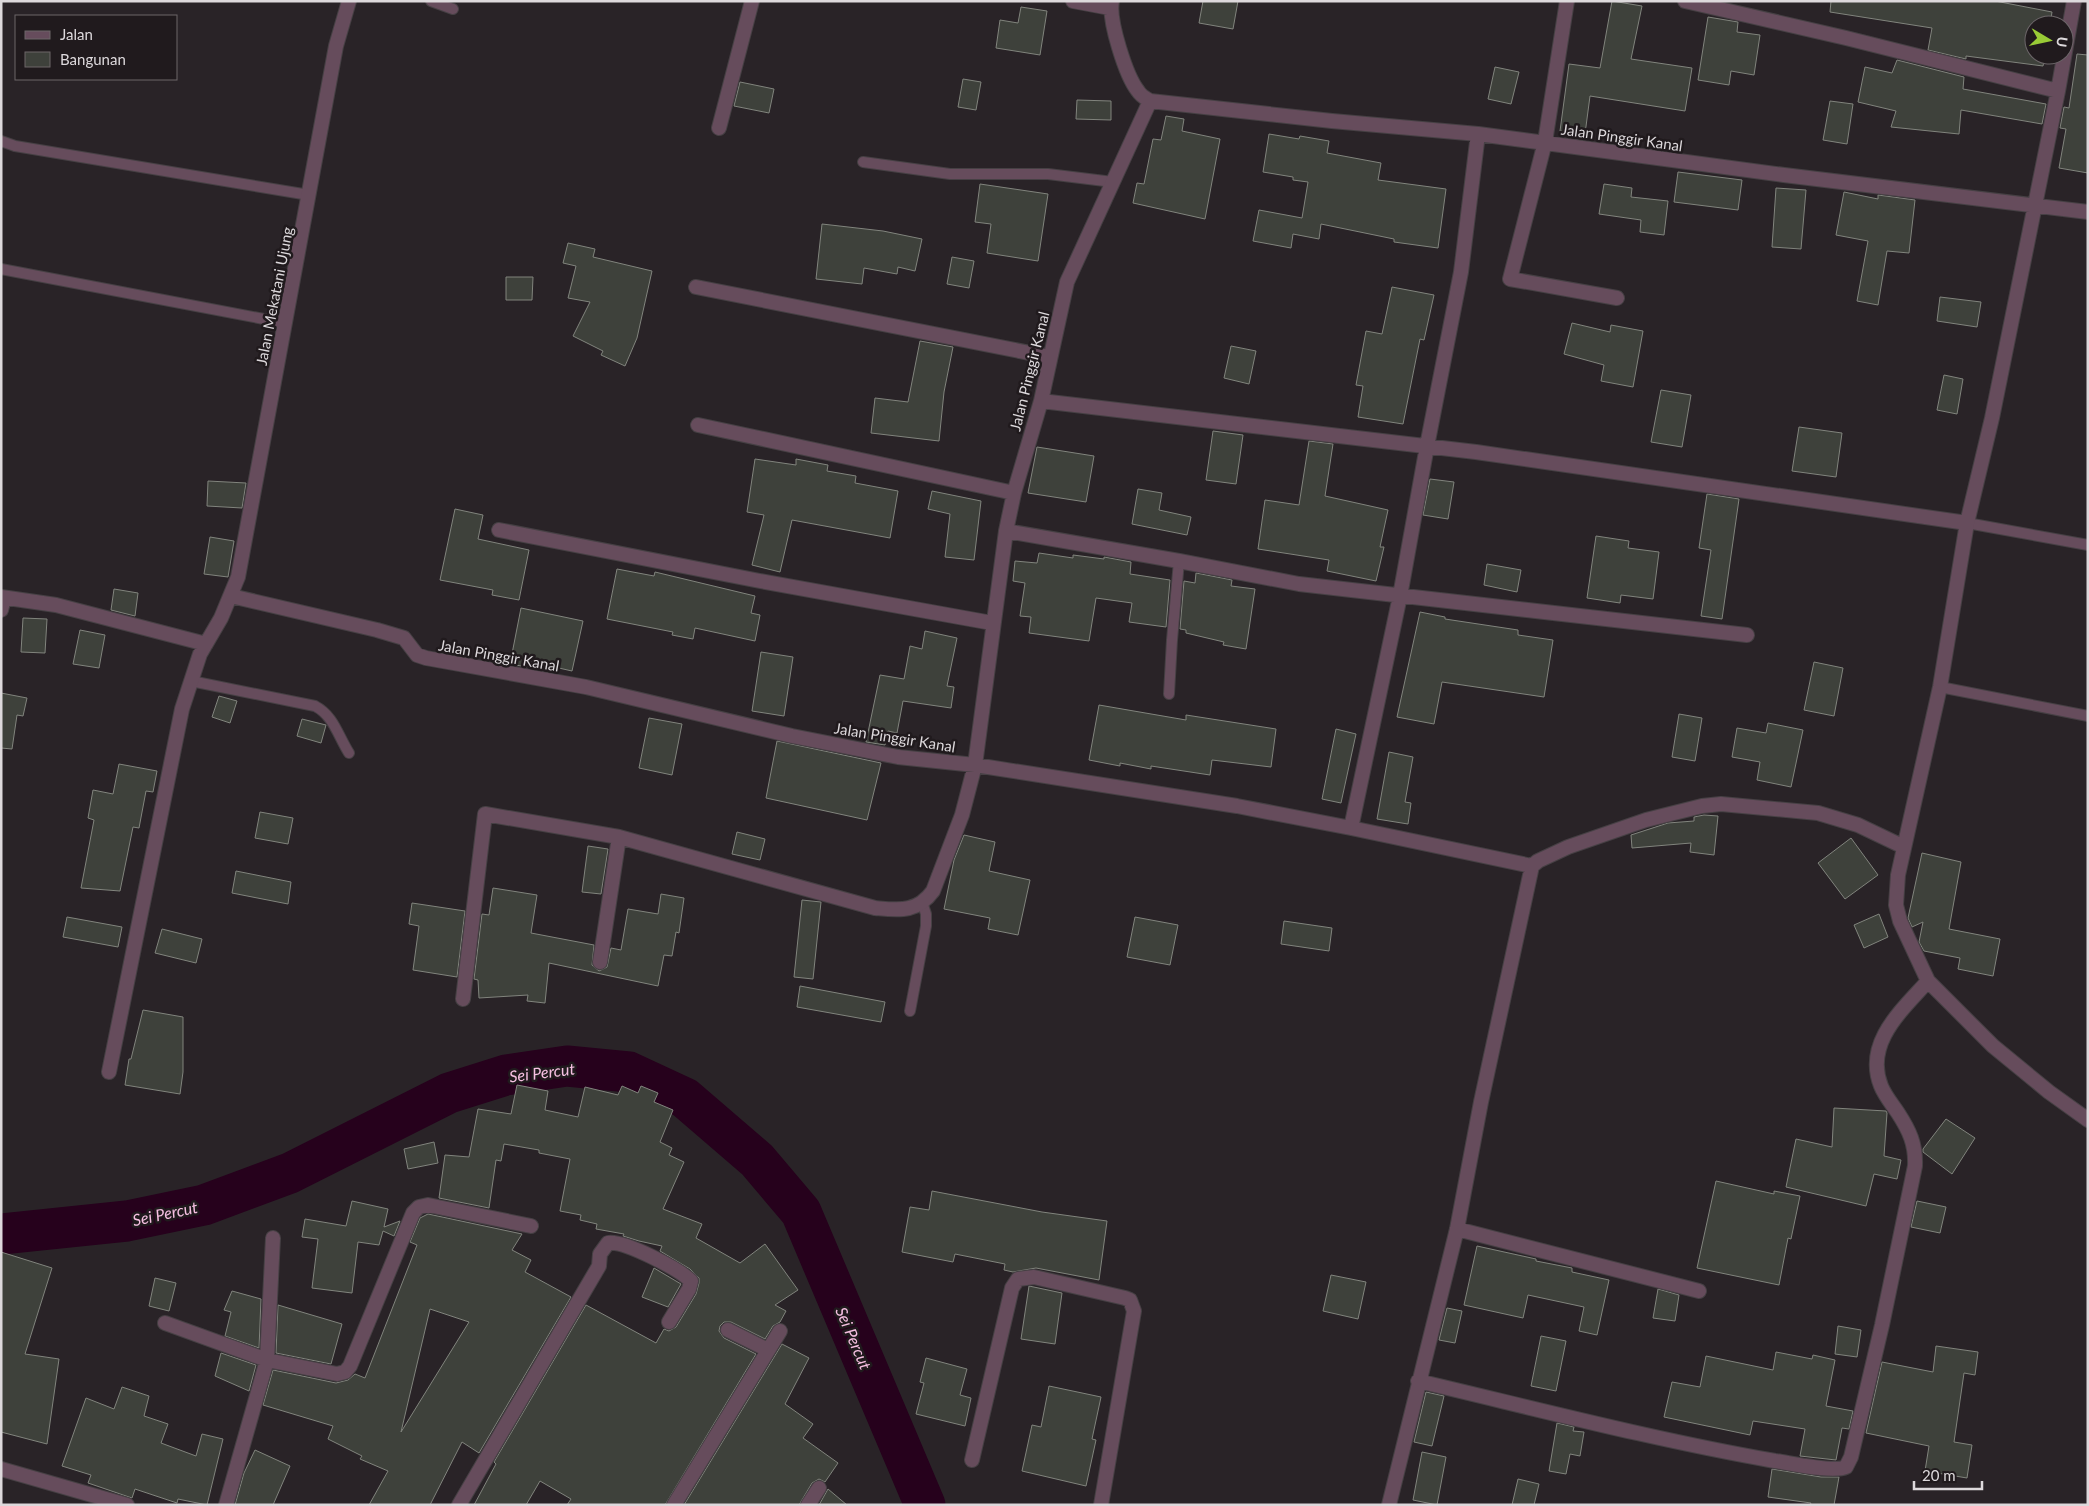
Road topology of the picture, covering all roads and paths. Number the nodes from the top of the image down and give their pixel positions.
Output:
1 (349, 1) edge
2 (431, 1) edge
3 (752, 1) edge
4 (1073, 1) edge
5 (1567, 1) edge
6 (1685, 1) edge
7 (2074, 1) edge
8 (1111, 4) edge
9 (453, 10) dead end
10 (2058, 91) junction
11 (1150, 101) junction
12 (719, 128) dead end
13 (1478, 134) junction
14 (1, 141) edge
15 (1545, 142) junction
16 (863, 162) dead end
17 (1113, 182) junction
18 (309, 195) junction
19 (2035, 204) junction
20 (2088, 212) edge
21 (1, 269) edge
22 (696, 286) dead end
23 (1617, 298) dead end
24 (285, 323) junction
25 (1050, 357) junction
26 (1041, 401) junction
27 (698, 425) dead end
28 (1427, 446) junction
29 (1014, 493) junction
30 (1968, 523) junction
31 (499, 530) dead end
32 (1006, 531) junction
33 (2088, 545) edge
34 (1179, 560) junction
35 (231, 596) junction
36 (1400, 596) junction
37 (2, 602) edge
38 (992, 623) junction
39 (1747, 635) dead end
40 (206, 644) junction
41 (191, 681) junction
42 (1940, 687) junction
43 (1169, 694) dead end
44 (2088, 716) edge
45 (350, 753) dead end
46 (975, 765) junction
47 (1350, 828) junction
48 (620, 837) junction
49 (1904, 847) junction
50 (1532, 866) junction
51 (922, 902) junction
52 (600, 962) dead end
53 (1928, 981) junction
54 (463, 999) dead end
55 (910, 1011) dead end
56 (109, 1072) dead end
57 (2088, 1120) edge
58 (531, 1226) dead end
59 (1457, 1229) junction
60 (274, 1238) dead end
61 (1699, 1291) dead end
62 (669, 1322) dead end
63 (165, 1323) dead end
64 (728, 1330) dead end
65 (780, 1331) dead end
66 (768, 1350) junction
67 (267, 1360) junction
68 (1418, 1381) junction
69 (972, 1460) dead end
70 (1, 1469) edge
71 (819, 1488) dead end
72 (100, 1500) edge
73 (127, 1505) edge
74 (226, 1505) edge
75 (460, 1505) edge
76 (674, 1505) edge
77 (808, 1505) edge
78 (1101, 1505) edge
79 (1389, 1505) edge

1 - 18 street, Jalan Mekatani Ujung
2 - 9 lane
3 - 12 street
4 - 8 street
5 - 15 street
6 - 10 street
7 - 10 street
8 - 11 street
10 - 19 street
11 - 13 street, Jalan Pinggir Kanal
11 - 17 street, Jalan Pinggir Kanal
13 - 15 street, Jalan Pinggir Kanal
13 - 28 street
14 - 18 lane
15 - 19 street, Jalan Pinggir Kanal
15 - 23 street
16 - 17 lane
17 - 25 street, Jalan Pinggir Kanal
18 - 24 street, Jalan Mekatani Ujung
19 - 20 street, Jalan Pinggir Kanal
19 - 30 street
21 - 24 lane
22 - 25 street
24 - 35 street, Jalan Mekatani Ujung
25 - 26 street, Jalan Pinggir Kanal
26 - 28 street
26 - 29 street, Jalan Pinggir Kanal
27 - 29 street
28 - 30 street
28 - 36 street
29 - 32 street, Jalan Pinggir Kanal
30 - 33 lane
30 - 42 street
31 - 38 street
32 - 34 street
32 - 38 street, Jalan Pinggir Kanal
34 - 36 street
34 - 43 lane
35 - 40 street, Jalan Mekatani Ujung
35 - 46 street, Jalan Pinggir Kanal
36 - 39 street
36 - 47 street
37 - 40 street
38 - 46 street, Jalan Pinggir Kanal
40 - 41 street, Jalan Mekatani Ujung
41 - 45 lane
41 - 56 street, Jalan Mekatani Ujung
42 - 44 lane
42 - 49 street
46 - 47 street
46 - 51 street
47 - 50 street
48 - 51 street
48 - 52 street
48 - 54 street
49 - 50 street
49 - 53 street
50 - 59 street
51 - 55 lane
53 - 57 street
53 - 68 street
58 - 67 street
59 - 61 street
59 - 68 street
60 - 67 street
62 - 75 street
63 - 67 street
64 - 66 street
65 - 66 street
66 - 76 street
67 - 74 street
68 - 79 street
69 - 78 street
70 - 72 street
71 - 77 street
72 - 73 street

